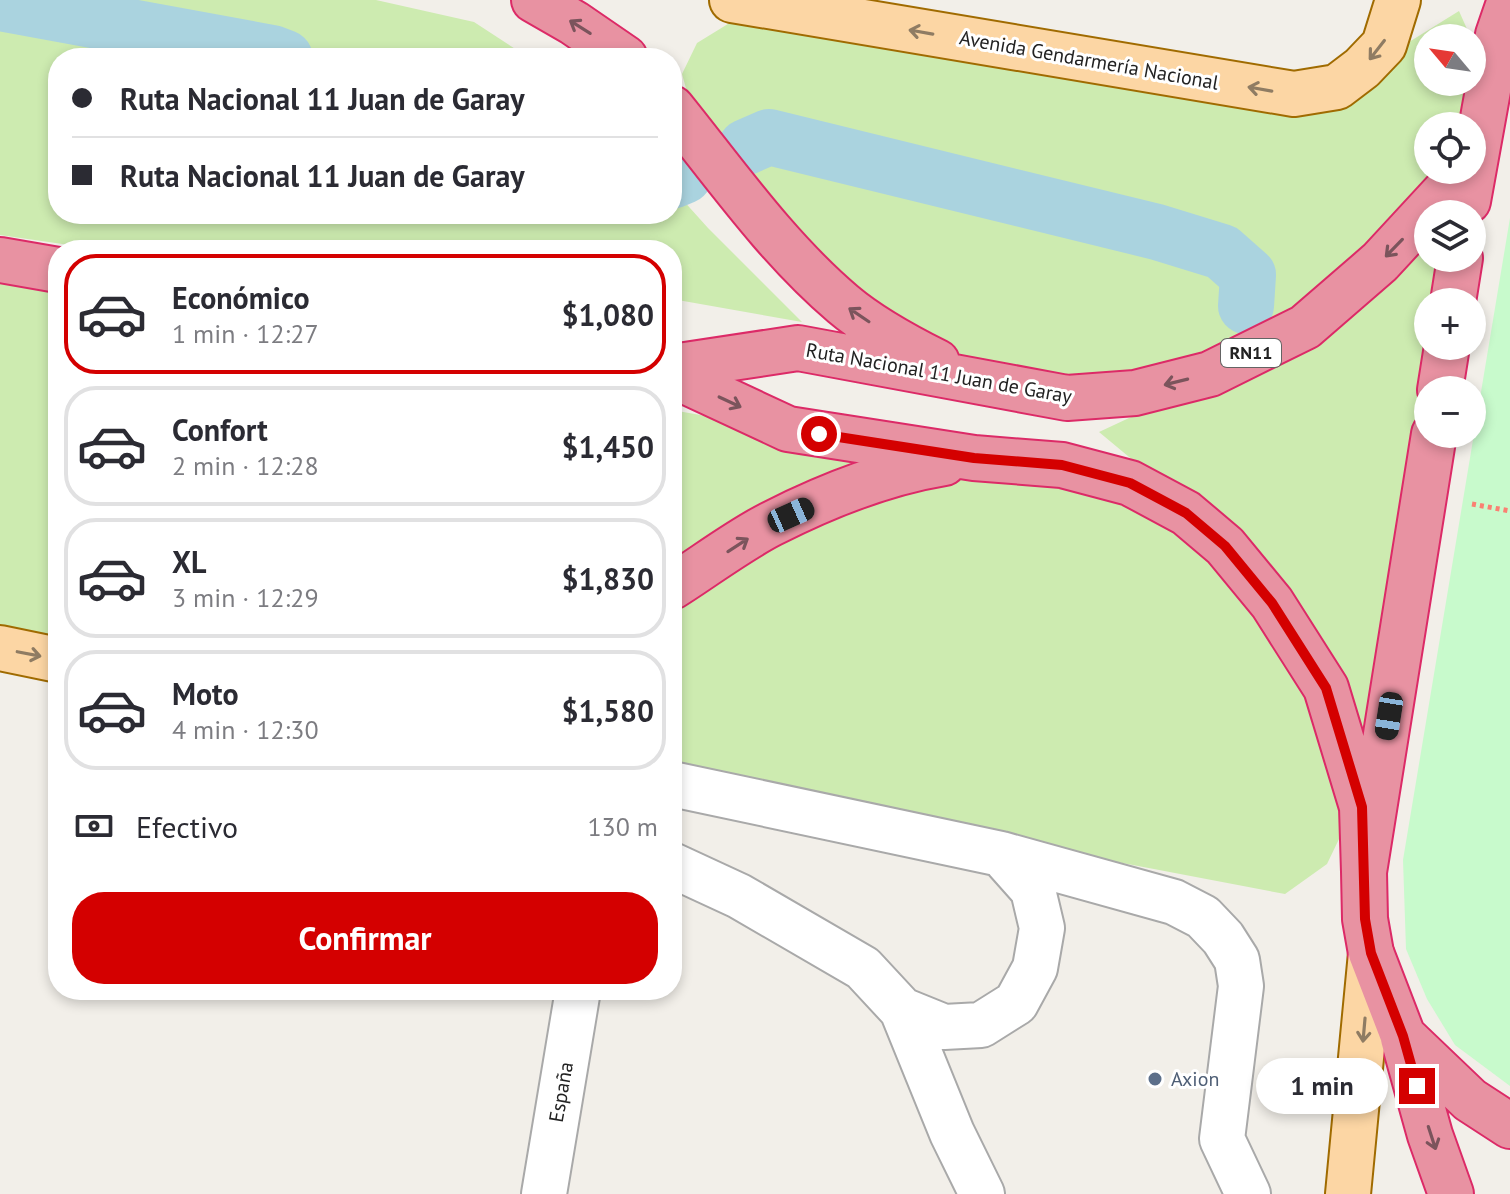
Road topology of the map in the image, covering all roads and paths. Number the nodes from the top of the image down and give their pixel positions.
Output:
1 (534, 0) edge
2 (732, 0) edge
3 (1398, 0) edge
4 (1510, 0) edge
5 (611, 48) edge
6 (1482, 112) edge
7 (682, 120) edge
8 (1452, 184) edge
9 (0, 260) edge
10 (48, 268) edge
11 (682, 365) edge
12 (682, 380) edge
13 (975, 380) junction
14 (1432, 448) edge
15 (974, 458) junction
16 (682, 581) edge
17 (0, 648) edge
18 (48, 658) edge
19 (682, 786) edge
20 (1001, 854) junction
21 (682, 870) edge
22 (1364, 872) junction
23 (1371, 953) junction
24 (576, 1000) edge
25 (902, 1010) junction
26 (1403, 1036) junction
27 (1510, 1126) edge
28 (544, 1194) edge
29 (982, 1194) edge
30 (1248, 1194) edge
31 (1348, 1194) edge
32 (1451, 1194) edge

5 -> 1 highway
3 -> 2 main road, Avenida Gendarmería Nacional
4 - 6 highway
13 -> 7 highway
8 -> 13 highway, Ruta Nacional 11 Juan de Garay / RN11
9 - 10 highway
11 - 13 highway, Ruta Nacional 11 Juan de Garay / RN11
12 -> 15 highway
14 - 22 highway
16 -> 15 highway
15 - 22 highway
17 -> 18 main road
19 - 20 street
20 - 25 street
20 - 30 street
21 - 25 street
22 - 23 highway
23 - 26 highway
23 -> 31 main road
24 - 28 street, España
25 - 29 street
26 - 27 highway
26 -> 32 highway

